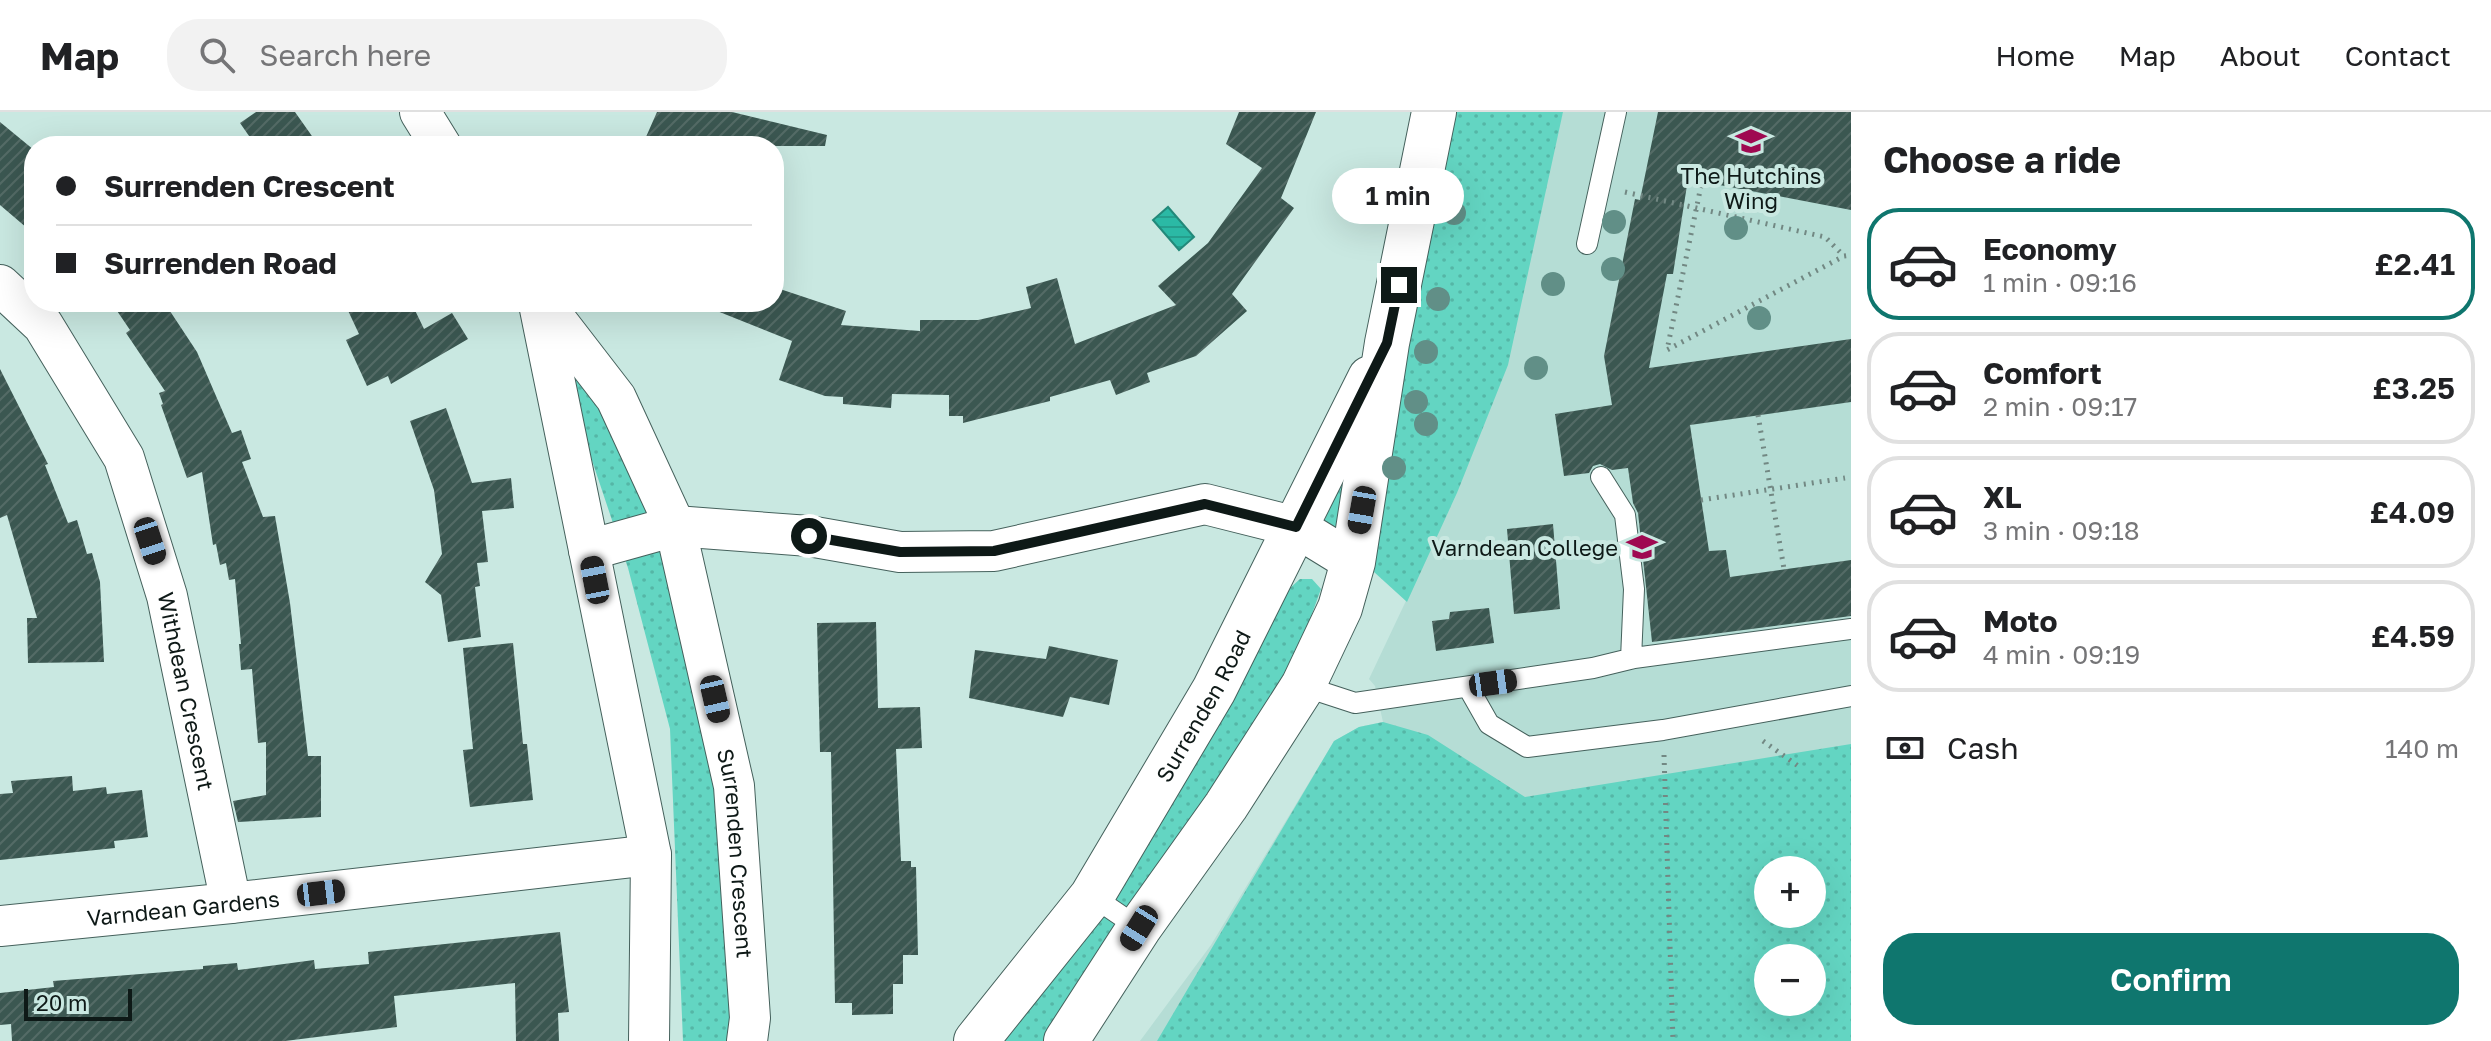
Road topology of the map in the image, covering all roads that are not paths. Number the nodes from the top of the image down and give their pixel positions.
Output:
1 (420, 112) edge
2 (1434, 112) edge
3 (1616, 112) edge
4 (435, 136) edge
5 (1587, 244) dead end
6 (0, 285) edge
7 (24, 307) edge
8 (29, 312) edge
9 (542, 312) edge
10 (548, 312) edge
11 (1387, 343) junction
12 (1601, 477) dead end
13 (675, 526) junction
14 (1296, 527) junction
15 (589, 550) junction
16 (1353, 562) junction
17 (1851, 629) edge
18 (1631, 659) junction
19 (1303, 686) junction
20 (1468, 687) junction
21 (1851, 696) edge
22 (651, 855) junction
23 (1092, 896) junction
24 (231, 903) junction
25 (0, 926) edge
26 (1139, 928) junction
27 (649, 1041) edge
28 (747, 1041) edge
29 (976, 1041) edge
30 (1066, 1041) edge

1 - 4 street
2 - 11 street, Surrenden Road
3 - 5 lane
6 - 7 street, Withdean Crescent
8 - 24 street, Withdean Crescent
9 - 15 street, Surrenden Crescent
10 - 13 street, Surrenden Crescent
11 - 14 street, Surrenden Road
11 - 16 street, Surrenden Road
12 - 18 lane
13 - 14 street
13 - 15 street
13 - 28 street, Surrenden Crescent
14 - 16 street
14 - 23 street, Surrenden Road
15 - 22 street, Surrenden Crescent
16 - 19 street, Surrenden Road
17 - 18 lane
18 - 20 lane
19 - 20 lane
19 - 26 street, Surrenden Road
20 - 21 lane
22 - 24 street, Varndean Gardens
22 - 27 street, Surrenden Crescent
23 - 26 lane
23 - 29 street, Surrenden Road
24 - 25 street, Varndean Gardens
26 - 30 street, Surrenden Road

